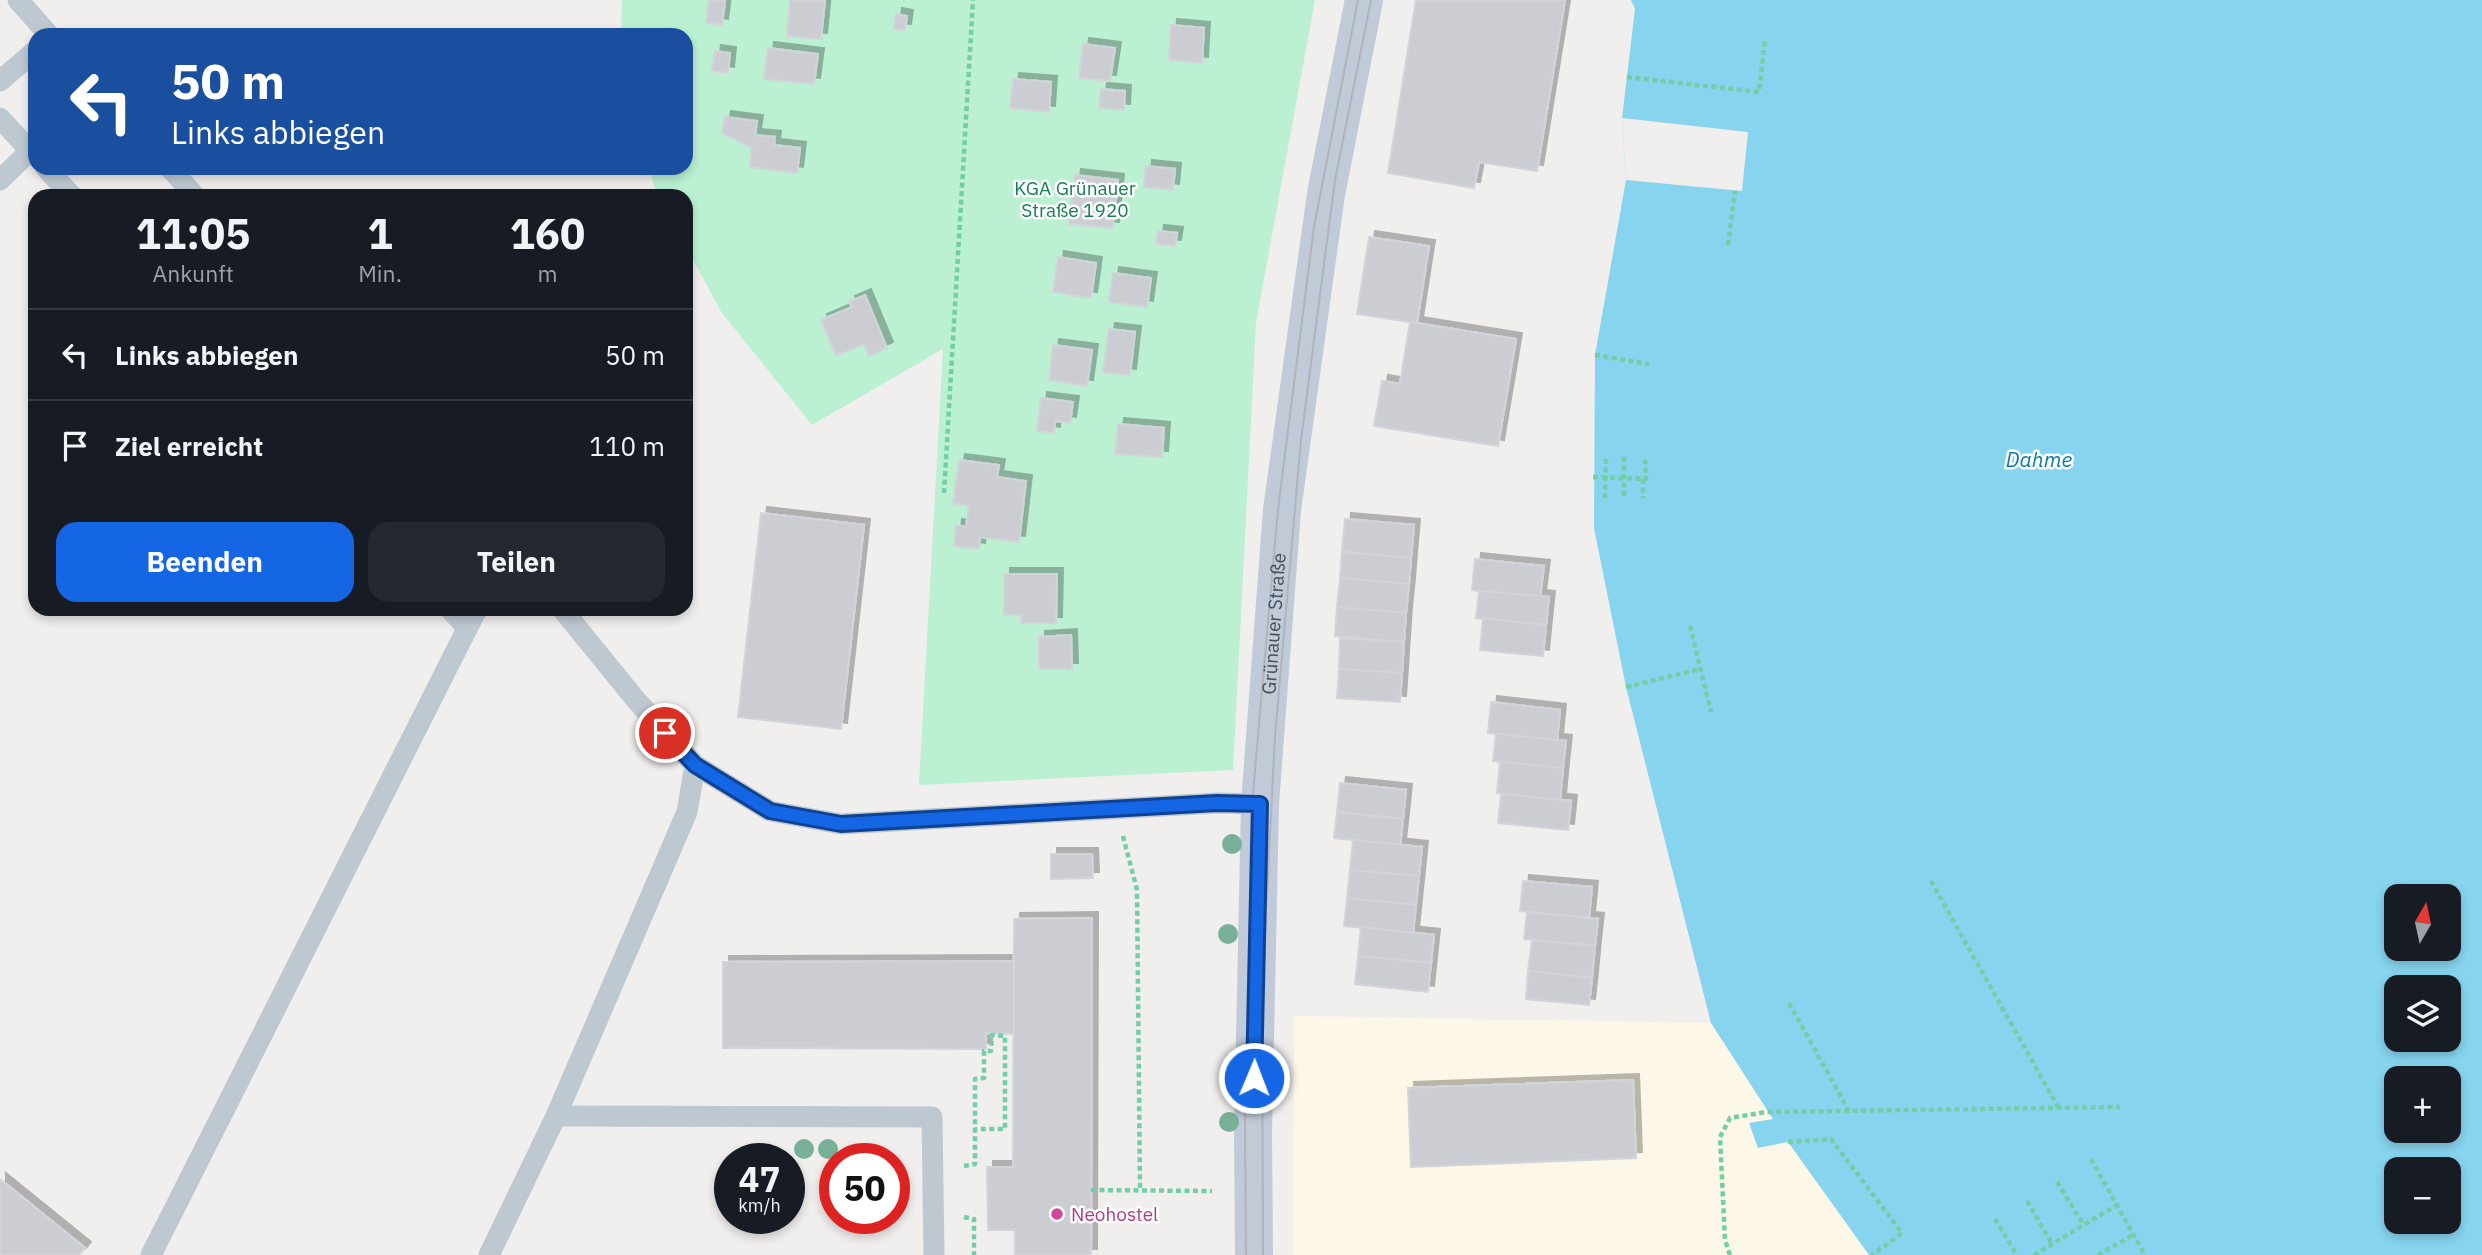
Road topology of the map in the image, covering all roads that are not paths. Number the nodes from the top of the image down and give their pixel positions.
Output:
1 (18, 0) edge
2 (1364, 0) edge
3 (44, 28) edge
4 (28, 57) edge
5 (0, 81) edge
6 (0, 118) edge
7 (28, 149) edge
8 (28, 158) edge
9 (52, 175) edge
10 (176, 175) edge
11 (0, 180) edge
12 (66, 189) edge
13 (189, 189) edge
14 (568, 616) edge
15 (472, 618) edge
16 (695, 765) junction
17 (1260, 804) junction
18 (556, 1116) junction
19 (151, 1255) edge
20 (489, 1255) edge
21 (934, 1255) edge
22 (1254, 1255) edge

1 - 3 lane
2 - 17 main road, Grünauer Straße
4 - 5 lane
6 - 7 lane
8 - 11 lane
9 - 12 lane
10 - 13 lane
14 - 16 lane
15 - 19 lane
16 - 17 lane
16 - 18 lane
17 - 22 main road, Grünauer Straße
18 - 20 lane
18 - 21 lane

